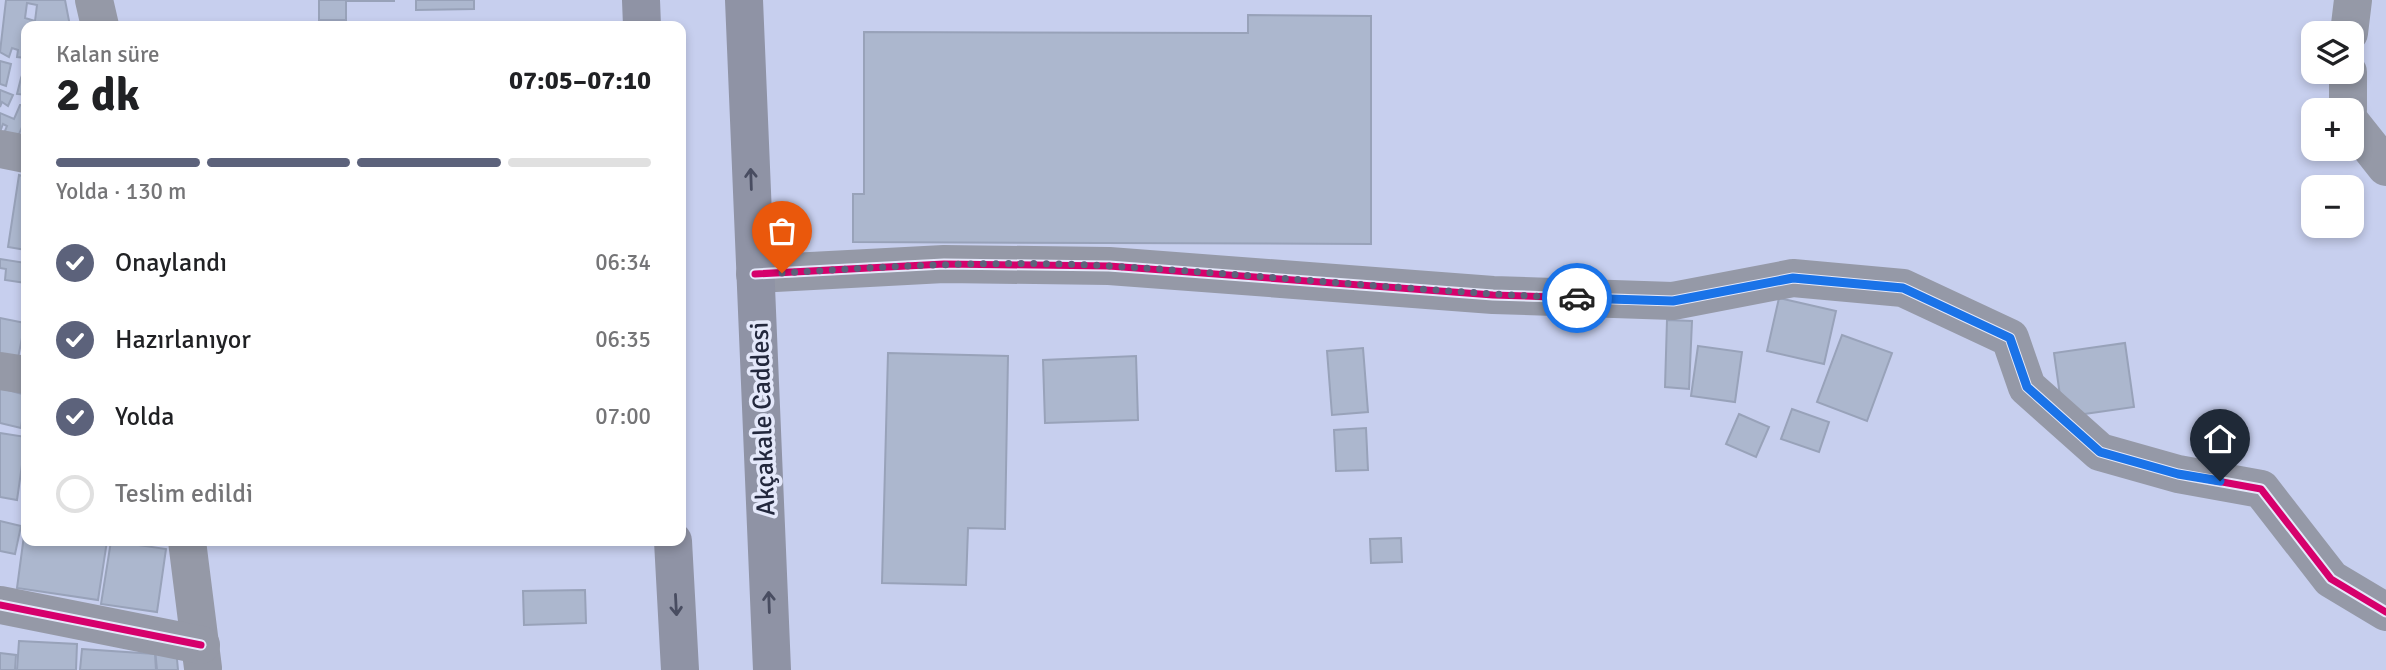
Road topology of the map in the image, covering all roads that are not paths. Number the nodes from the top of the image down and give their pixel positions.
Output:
1 (94, 0) edge
2 (641, 0) edge
3 (744, 0) edge
4 (2353, 0) edge
5 (99, 21) edge
6 (642, 21) edge
7 (2350, 21) edge
8 (2364, 139) edge
9 (0, 149) edge
10 (21, 152) edge
11 (2386, 167) edge
12 (755, 274) junction
13 (0, 371) edge
14 (21, 374) edge
15 (188, 546) edge
16 (673, 546) edge
17 (0, 605) edge
18 (2386, 612) edge
19 (202, 658) edge
20 (680, 670) edge
21 (772, 670) edge

1 - 5 street
2 - 6 main road
12 -> 3 main road, Akçakale Caddesi
4 - 7 street
8 - 11 street
9 - 10 street
12 - 18 street
21 -> 12 main road, Akçakale Caddesi
13 - 14 street
15 - 19 street
16 -> 20 main road
17 - 19 street

